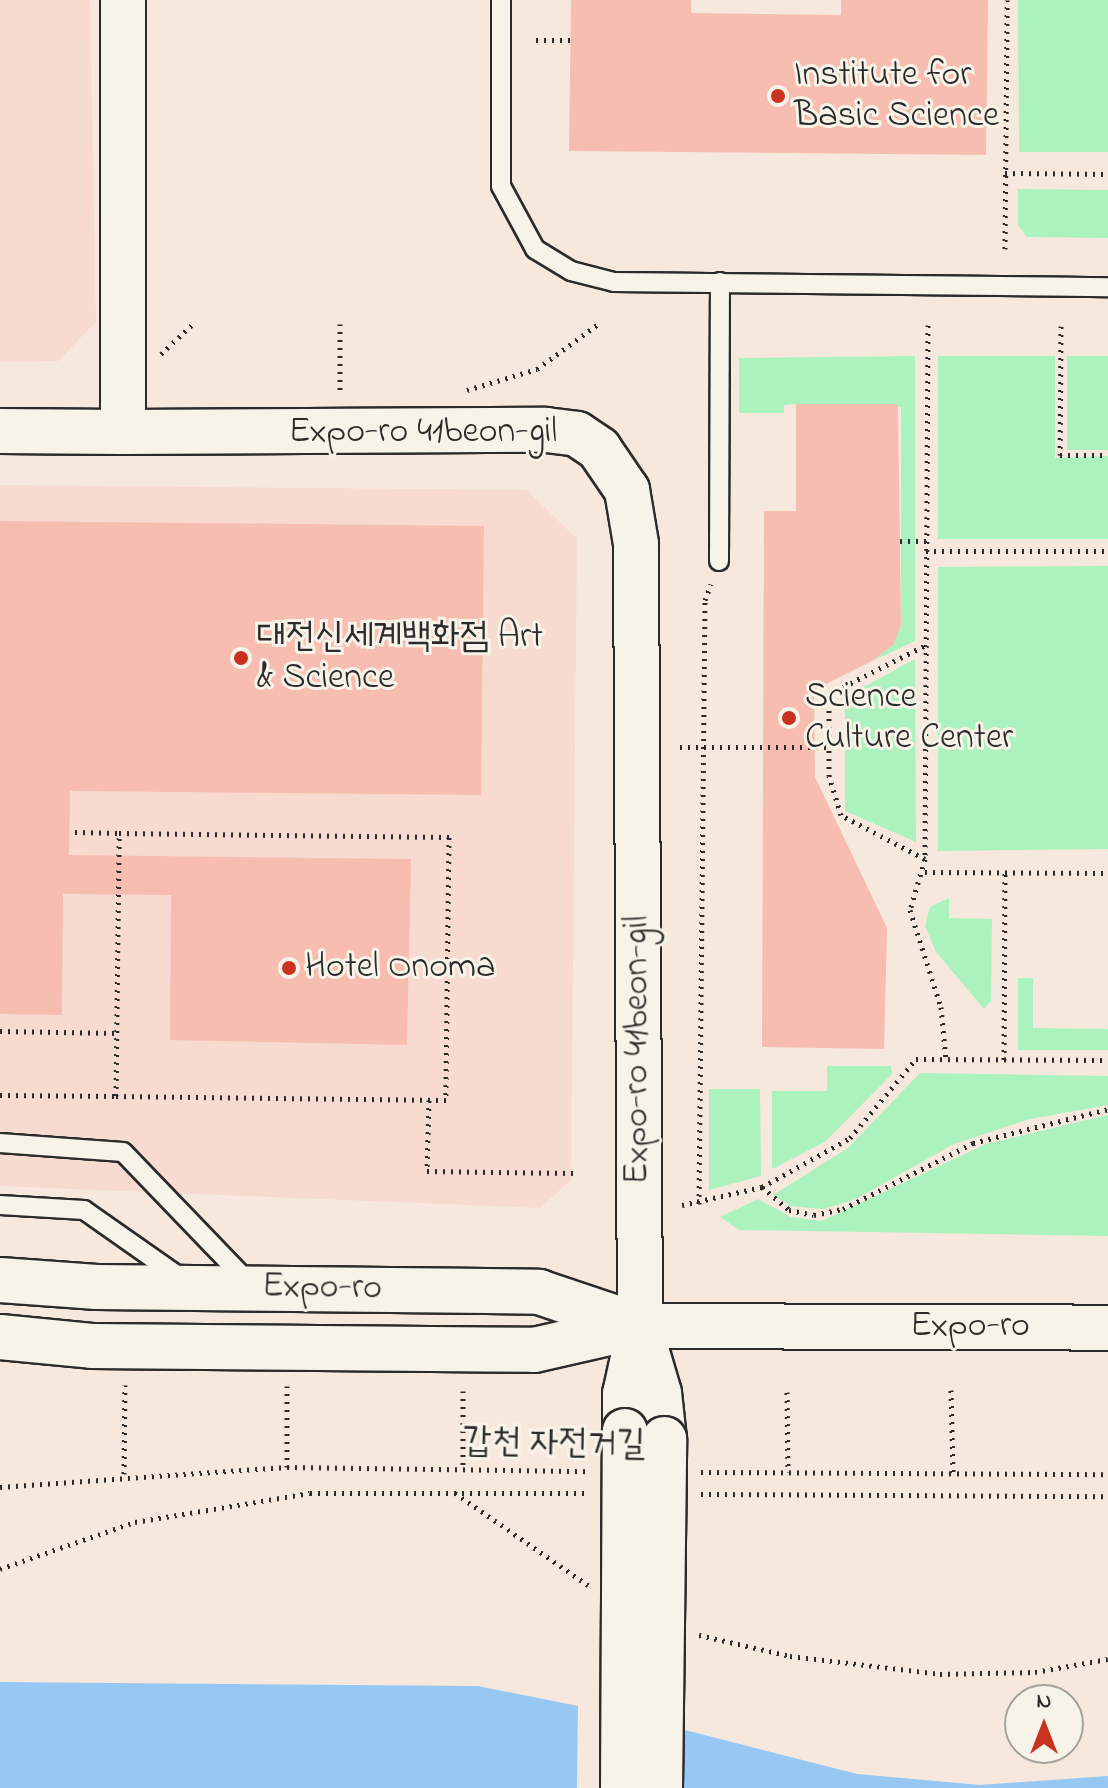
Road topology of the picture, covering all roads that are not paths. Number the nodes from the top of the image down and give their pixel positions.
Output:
1 (123, 0) edge
2 (501, 0) edge
3 (720, 282) junction
4 (1108, 287) edge
5 (0, 431) edge
6 (123, 432) junction
7 (719, 561) road end
8 (0, 1143) edge
9 (0, 1205) edge
10 (0, 1280) edge
11 (194, 1287) junction
12 (252, 1287) junction
13 (640, 1326) junction
14 (1108, 1328) edge
15 (0, 1337) edge
16 (658, 1447) junction
17 (623, 1788) edge
18 (660, 1788) edge

1 - 6 street
2 - 3 lane
3 - 4 lane
3 - 7 lane
5 - 6 street, Expo-ro 41beon-gil
6 - 13 street, Expo-ro 41beon-gil
8 - 12 lane
9 - 11 lane
10 - 11 street, Expo-ro
11 - 12 street, Expo-ro
12 - 13 street, Expo-ro
13 - 14 street, Expo-ro
13 - 15 street, Expo-ro
13 - 16 street, Expo-ro 41beon-gil
16 - 17 street, bridge
16 - 18 street, bridge

